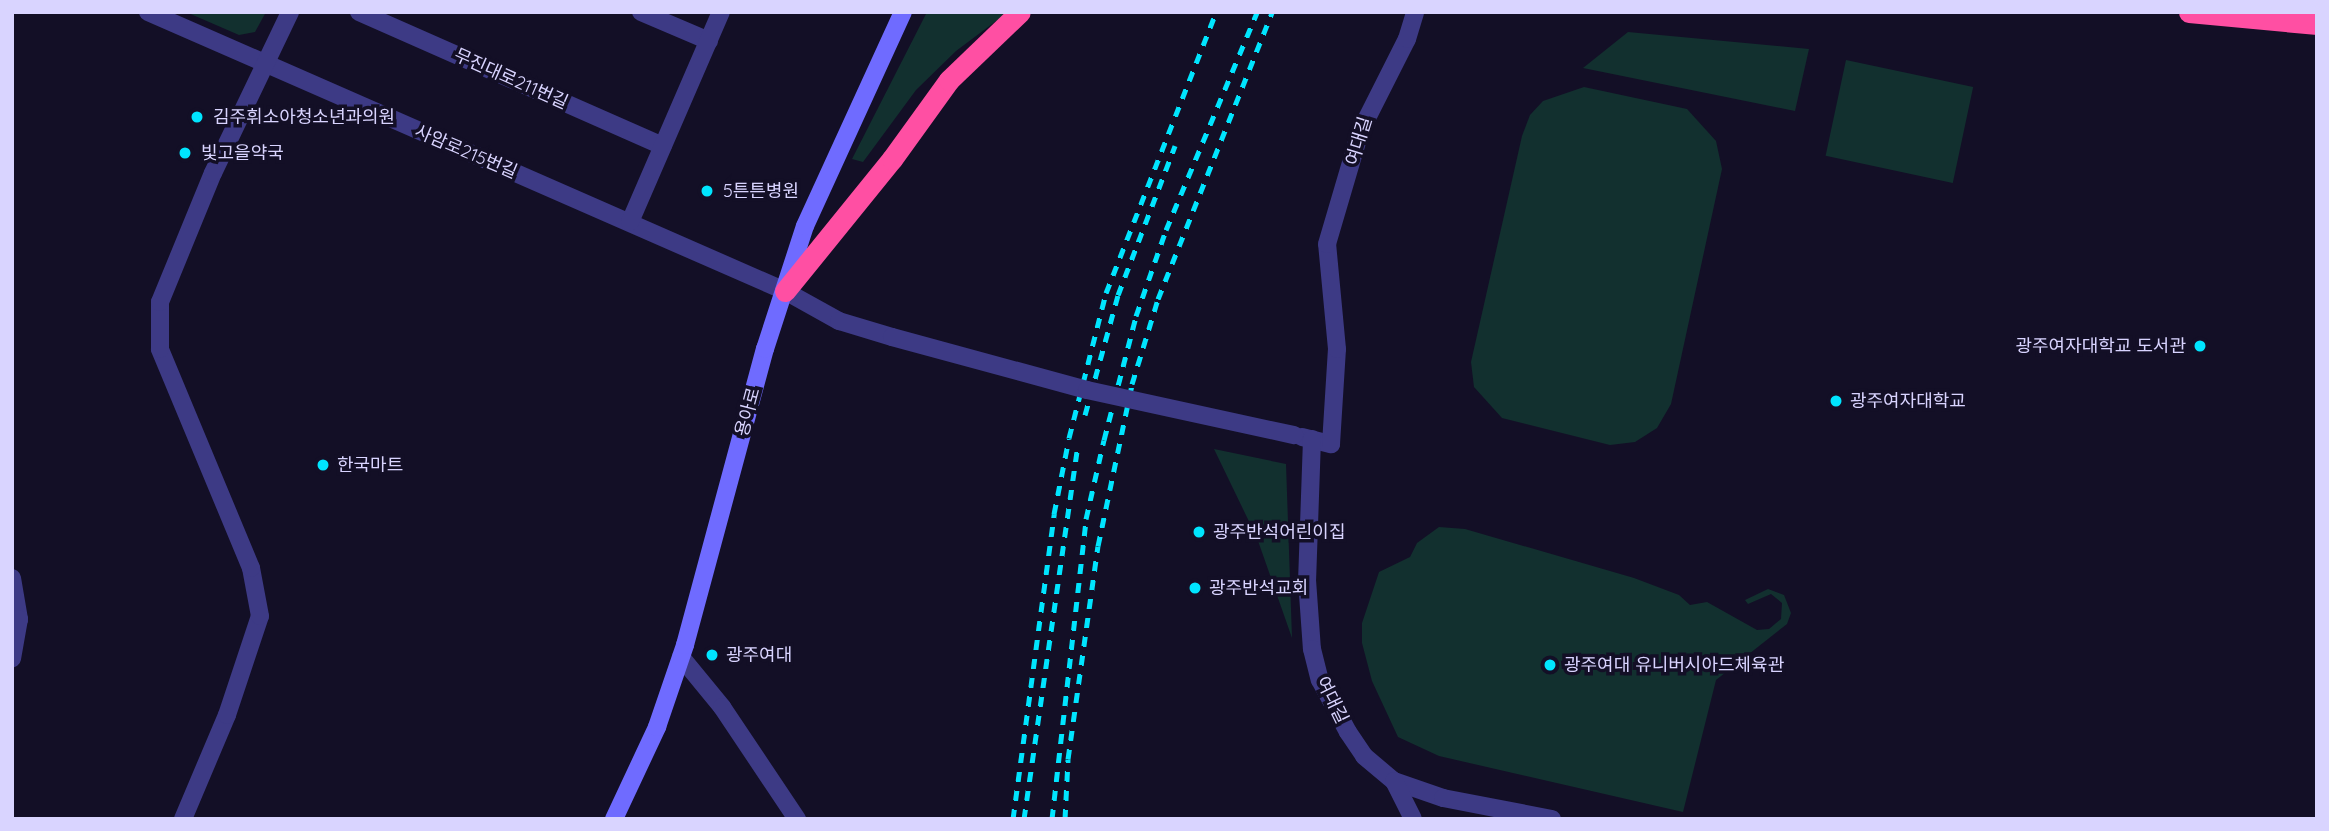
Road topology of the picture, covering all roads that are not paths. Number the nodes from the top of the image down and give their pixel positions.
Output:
1 (148, 12) edge
2 (290, 12) edge
3 (359, 12) edge
4 (641, 12) edge
5 (721, 12) edge
6 (904, 12) edge
7 (1020, 12) edge
8 (1415, 12) edge
9 (2189, 12) edge
10 (2317, 24) edge
11 (709, 41) junction
12 (266, 66) junction
13 (663, 146) junction
14 (630, 222) junction
15 (785, 291) junction
16 (1303, 437) junction
17 (1331, 444) joint
18 (12, 578) edge
19 (681, 657) junction
20 (12, 659) edge
21 (1394, 781) junction
22 (1510, 811) junction
23 (183, 819) edge
24 (614, 819) edge
25 (797, 819) edge
26 (1413, 819) edge
27 (1493, 819) edge
28 (1552, 819) edge

1 - 12 street, 사암로215번길
2 - 12 street
3 - 13 street, 무진대로211번길
4 - 11 street
5 - 11 street
6 - 15 main road, 용아로
7 - 15 highway
8 - 17 street, 여대길
9 - 10 highway
11 - 13 street
12 - 14 street, 사암로215번길
12 - 23 street
13 - 14 street
14 - 15 street, 사암로215번길
15 - 16 street, 사암로215번길, bridge
15 - 19 main road, 용아로
16 - 17 street, 사암로215번길
16 - 21 street, 여대길
18 - 20 street
19 - 24 main road, 용아로
19 - 25 street
21 - 22 street, 여대길
21 - 26 street
22 - 27 street
22 - 28 street, 여대길

